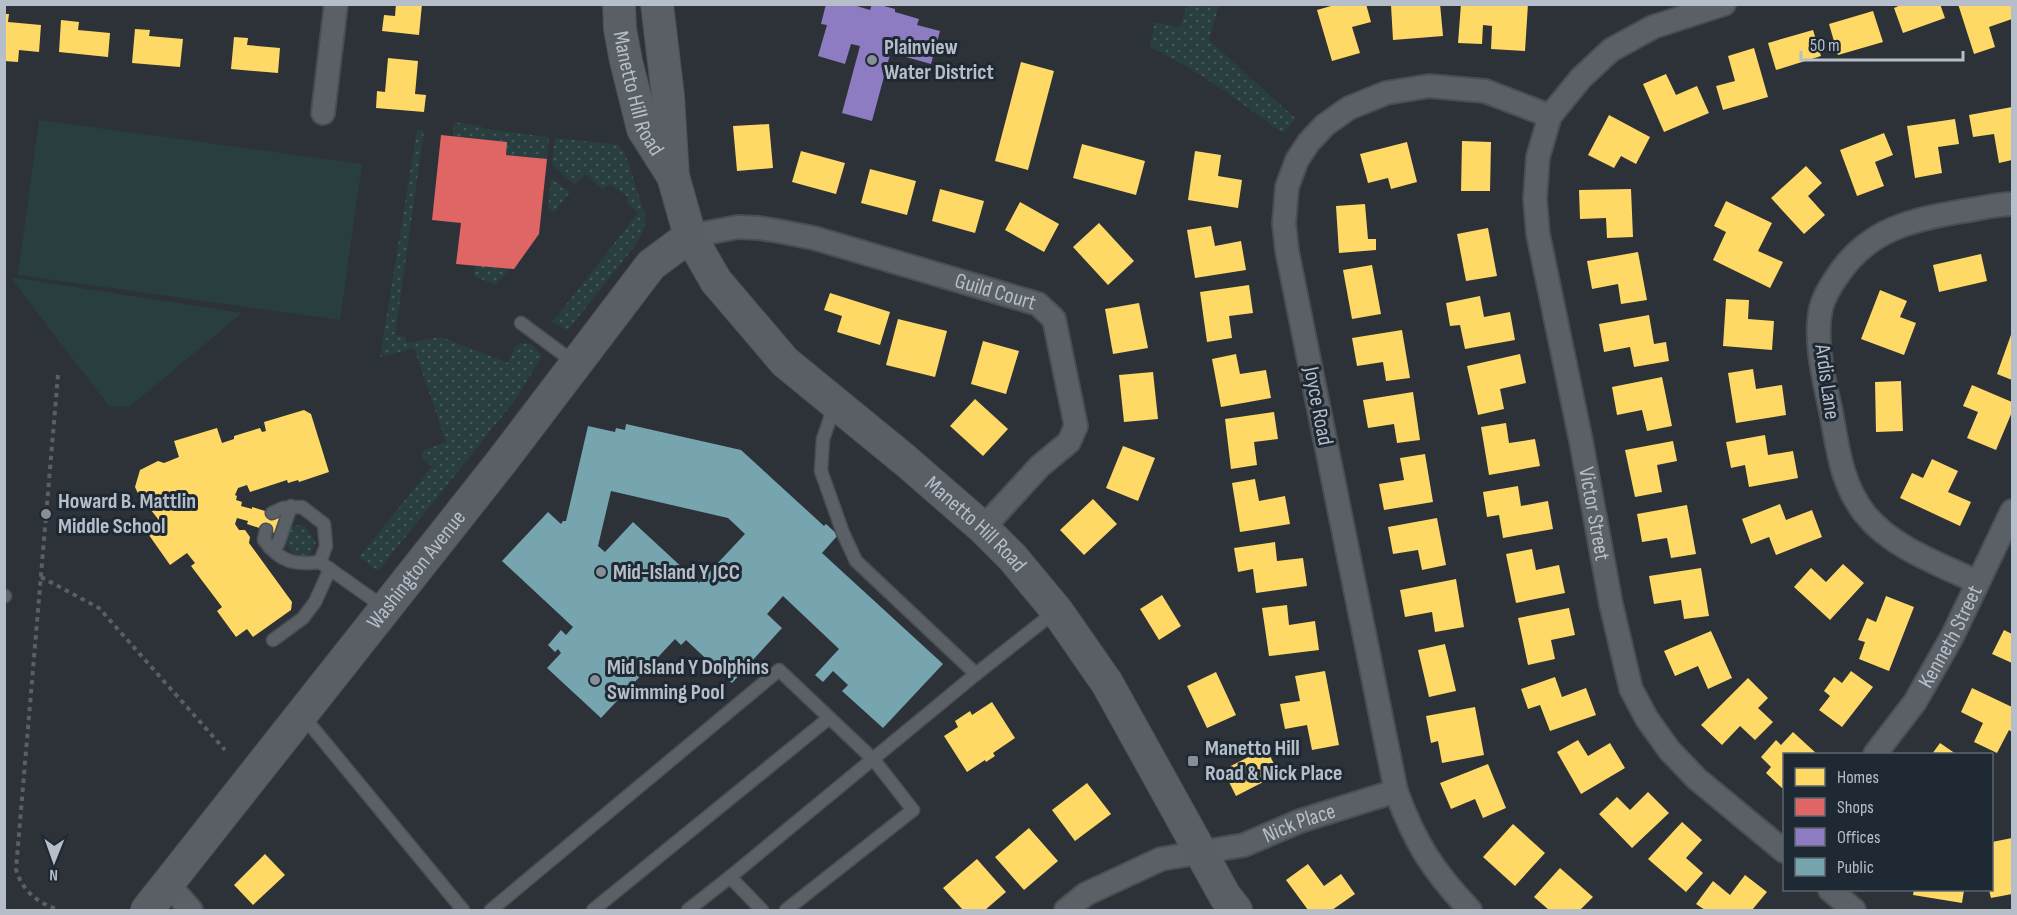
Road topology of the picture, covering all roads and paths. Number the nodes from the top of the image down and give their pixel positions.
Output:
1 (336, 4) edge
2 (619, 4) edge
3 (657, 4) edge
4 (1725, 4) edge
5 (1695, 9) edge
6 (323, 113) dead end
7 (1550, 116) junction
8 (673, 176) junction
9 (2013, 204) edge
10 (690, 237) junction
11 (521, 323) dead end
12 (576, 364) junction
13 (58, 375) dead end
14 (835, 402) junction
15 (291, 506) junction
16 (2013, 511) edge
17 (272, 513) dead end
18 (983, 528) junction
19 (266, 530) dead end
20 (270, 548) junction
21 (325, 565) junction
22 (41, 577) junction
23 (1977, 582) junction
24 (386, 609) junction
25 (1057, 611) junction
26 (273, 640) dead end
27 (976, 674) junction
28 (302, 715) junction
29 (829, 718) junction
30 (225, 750) dead end
31 (1876, 753) edge
32 (874, 760) junction
33 (1396, 791) junction
34 (1783, 849) edge
35 (1202, 852) junction
36 (730, 877) junction
37 (168, 884) junction
38 (1831, 891) edge
39 (59, 910) edge
40 (147, 910) edge
41 (190, 910) edge
42 (463, 910) edge
43 (491, 910) edge
44 (593, 910) edge
45 (688, 910) edge
46 (762, 910) edge
47 (786, 910) edge
48 (1066, 910) edge
49 (1236, 910) edge
50 (1470, 910) edge
51 (1854, 910) edge

1 - 6 street
2 - 8 main road, Manetto Hill Road
3 - 8 main road, Manetto Hill Road
4 - 5 street
5 - 7 street
7 - 33 street, Joyce Road
7 - 34 street, Victor Street
8 - 10 main road, Manetto Hill Road
9 - 23 street, Ardis Lane
10 - 12 main road, Washington Avenue
10 - 14 main road, Manetto Hill Road
10 - 18 street, Guild Court
11 - 12 lane
12 - 24 main road, Washington Avenue
13 - 22 path
14 - 18 main road, Manetto Hill Road
14 - 27 lane
15 - 17 lane
15 - 20 lane
15 - 21 lane
16 - 23 street, Kenneth Street
18 - 25 main road, Manetto Hill Road
19 - 20 lane
20 - 21 lane
21 - 24 lane
21 - 26 lane
22 - 30 path
22 - 39 path
23 - 31 street, Kenneth Street
24 - 28 main road, Washington Avenue
25 - 27 lane
25 - 35 main road, Manetto Hill Road
27 - 32 lane
28 - 37 main road, Washington Avenue
28 - 42 lane
29 - 32 lane
29 - 43 lane
29 - 44 lane
32 - 36 lane
32 - 47 lane
33 - 35 street, Nick Place
33 - 50 street, Joyce Road
35 - 48 street, Nick Place
35 - 49 main road, Manetto Hill Road
36 - 45 lane
36 - 46 lane
37 - 40 main road, Washington Avenue
37 - 41 street
38 - 51 street

